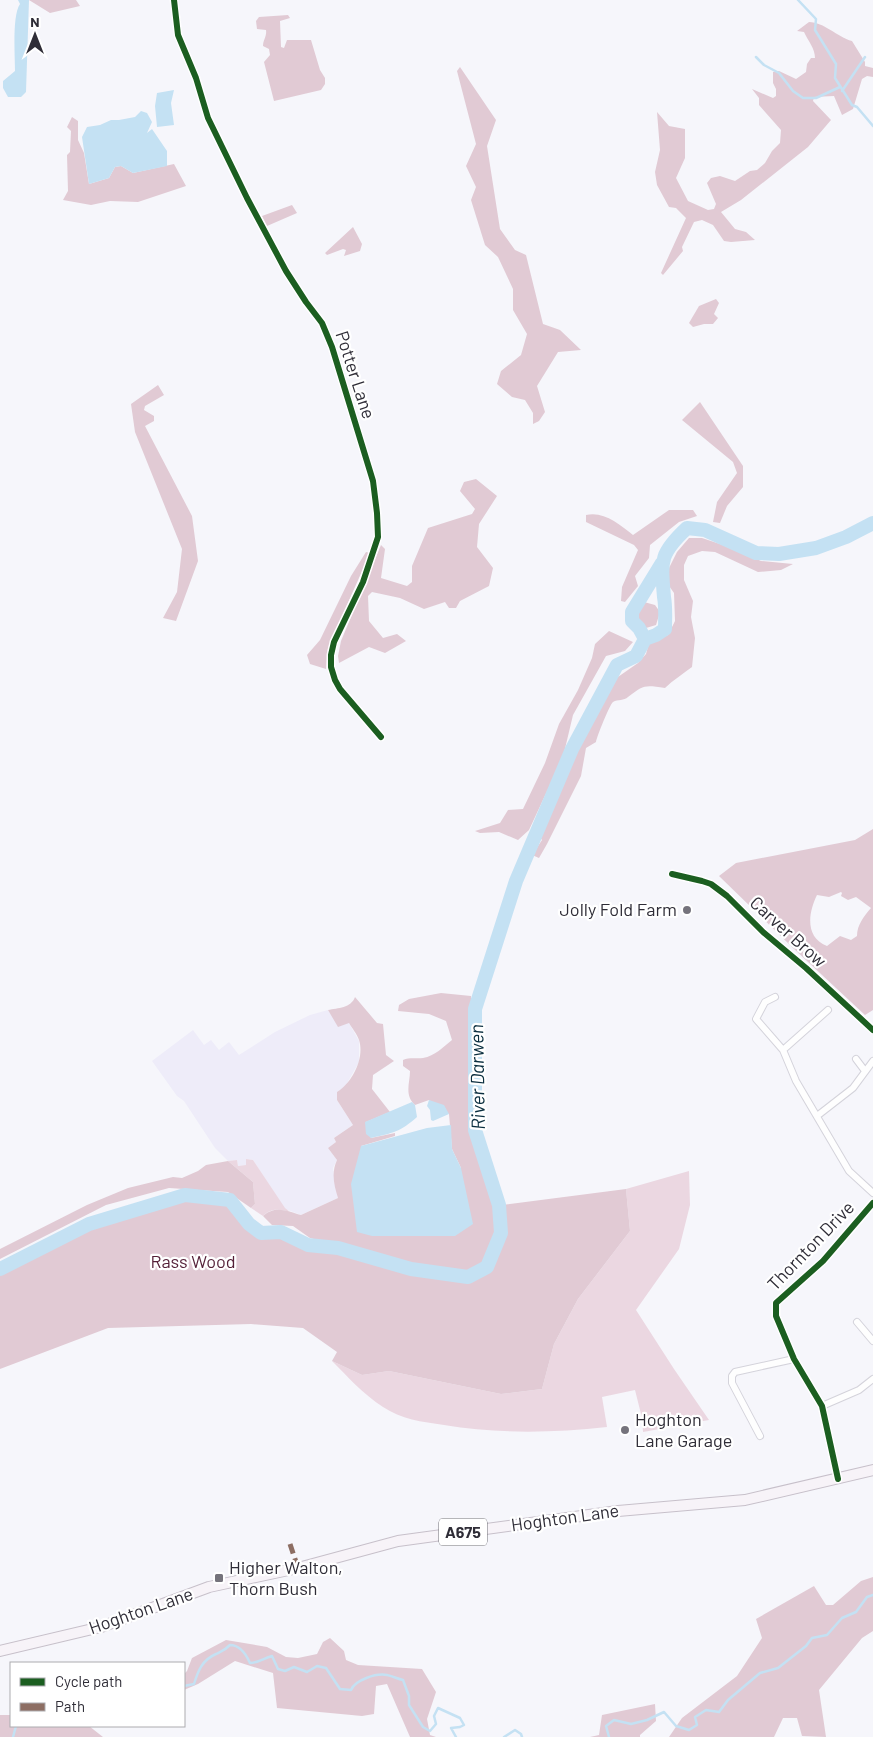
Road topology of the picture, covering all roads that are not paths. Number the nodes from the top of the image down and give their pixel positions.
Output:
1 (174, 0) edge
2 (381, 737) dead end
3 (672, 874) dead end
4 (775, 997) dead end
5 (828, 1010) dead end
6 (873, 1030) edge
7 (783, 1050) junction
8 (856, 1060) dead end
9 (873, 1061) edge
10 (865, 1071) junction
11 (817, 1116) junction
12 (873, 1193) edge
13 (873, 1203) edge
14 (857, 1322) dead end
15 (873, 1341) edge
16 (794, 1359) junction
17 (873, 1379) edge
18 (822, 1406) junction
19 (760, 1436) dead end
20 (873, 1470) edge
21 (838, 1479) junction
22 (0, 1651) edge

1 - 2 street, Potter Lane
3 - 6 street, Carver Brow
4 - 7 street
5 - 7 street
7 - 11 street
8 - 10 street
9 - 10 street
10 - 11 street
11 - 12 street
13 - 16 street, Thornton Drive
14 - 15 street
16 - 18 street, Thornton Drive
16 - 19 street
17 - 18 street
18 - 21 street, Thornton Drive
20 - 21 main road, Hoghton Lane / A675
21 - 22 main road, Hoghton Lane / A675

